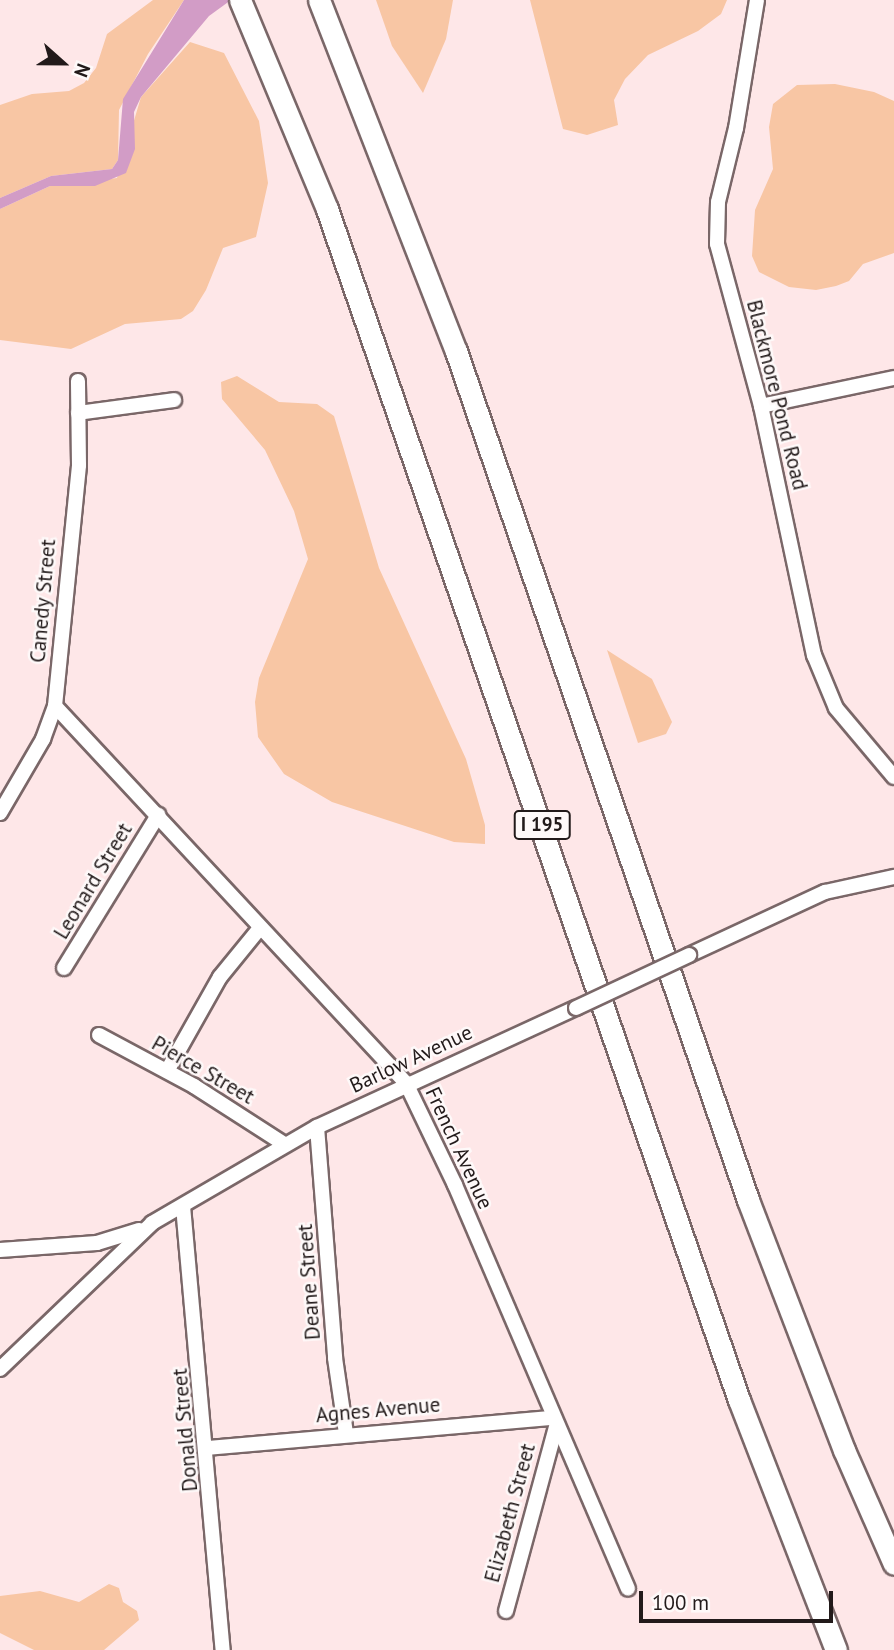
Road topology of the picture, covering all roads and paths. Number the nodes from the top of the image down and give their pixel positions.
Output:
1 (319, 0) edge
2 (757, 0) edge
3 (241, 1) edge
4 (894, 378) edge
5 (78, 381) dead end
6 (174, 400) dead end
7 (761, 406) junction
8 (78, 413) junction
9 (55, 706) junction
10 (894, 777) edge
11 (0, 813) edge
12 (158, 815) junction
13 (894, 877) edge
14 (260, 928) junction
15 (64, 968) dead end
16 (99, 1035) dead end
17 (167, 1071) junction
18 (406, 1083) junction
19 (317, 1127) junction
20 (284, 1144) junction
21 (183, 1206) junction
22 (152, 1223) junction
23 (0, 1250) edge
24 (0, 1369) edge
25 (554, 1422) junction
26 (346, 1433) junction
27 (207, 1448) junction
28 (894, 1564) edge
29 (628, 1588) dead end
30 (506, 1611) dead end
31 (223, 1650) edge
32 (836, 1650) edge

1 - 28 highway
2 - 7 street, Blackmore Pond Road
3 - 32 highway, I 195
4 - 7 street
5 - 8 street, Canedy Street
6 - 8 street
7 - 10 street, Blackmore Pond Road
8 - 9 street, Canedy Street
9 - 11 street, Canedy Street
9 - 12 street, French Avenue
12 - 14 street, French Avenue
12 - 15 street, Leonard Street
13 - 18 street, Barlow Avenue, bridge
14 - 17 street
14 - 18 street, French Avenue
16 - 17 street, Pierce Street
17 - 20 street, Pierce Street
18 - 19 street, Barlow Avenue
18 - 25 street, French Avenue
19 - 20 street, Barlow Avenue
19 - 26 street, Deane Street
20 - 21 street, Barlow Avenue
21 - 22 street, Barlow Avenue
21 - 27 street, Donald Street
22 - 23 street
22 - 24 street, Barlow Avenue
25 - 26 street, Agnes Avenue
25 - 29 street, French Avenue
25 - 30 street, Elizabeth Street
26 - 27 street, Agnes Avenue
27 - 31 street, Donald Street

